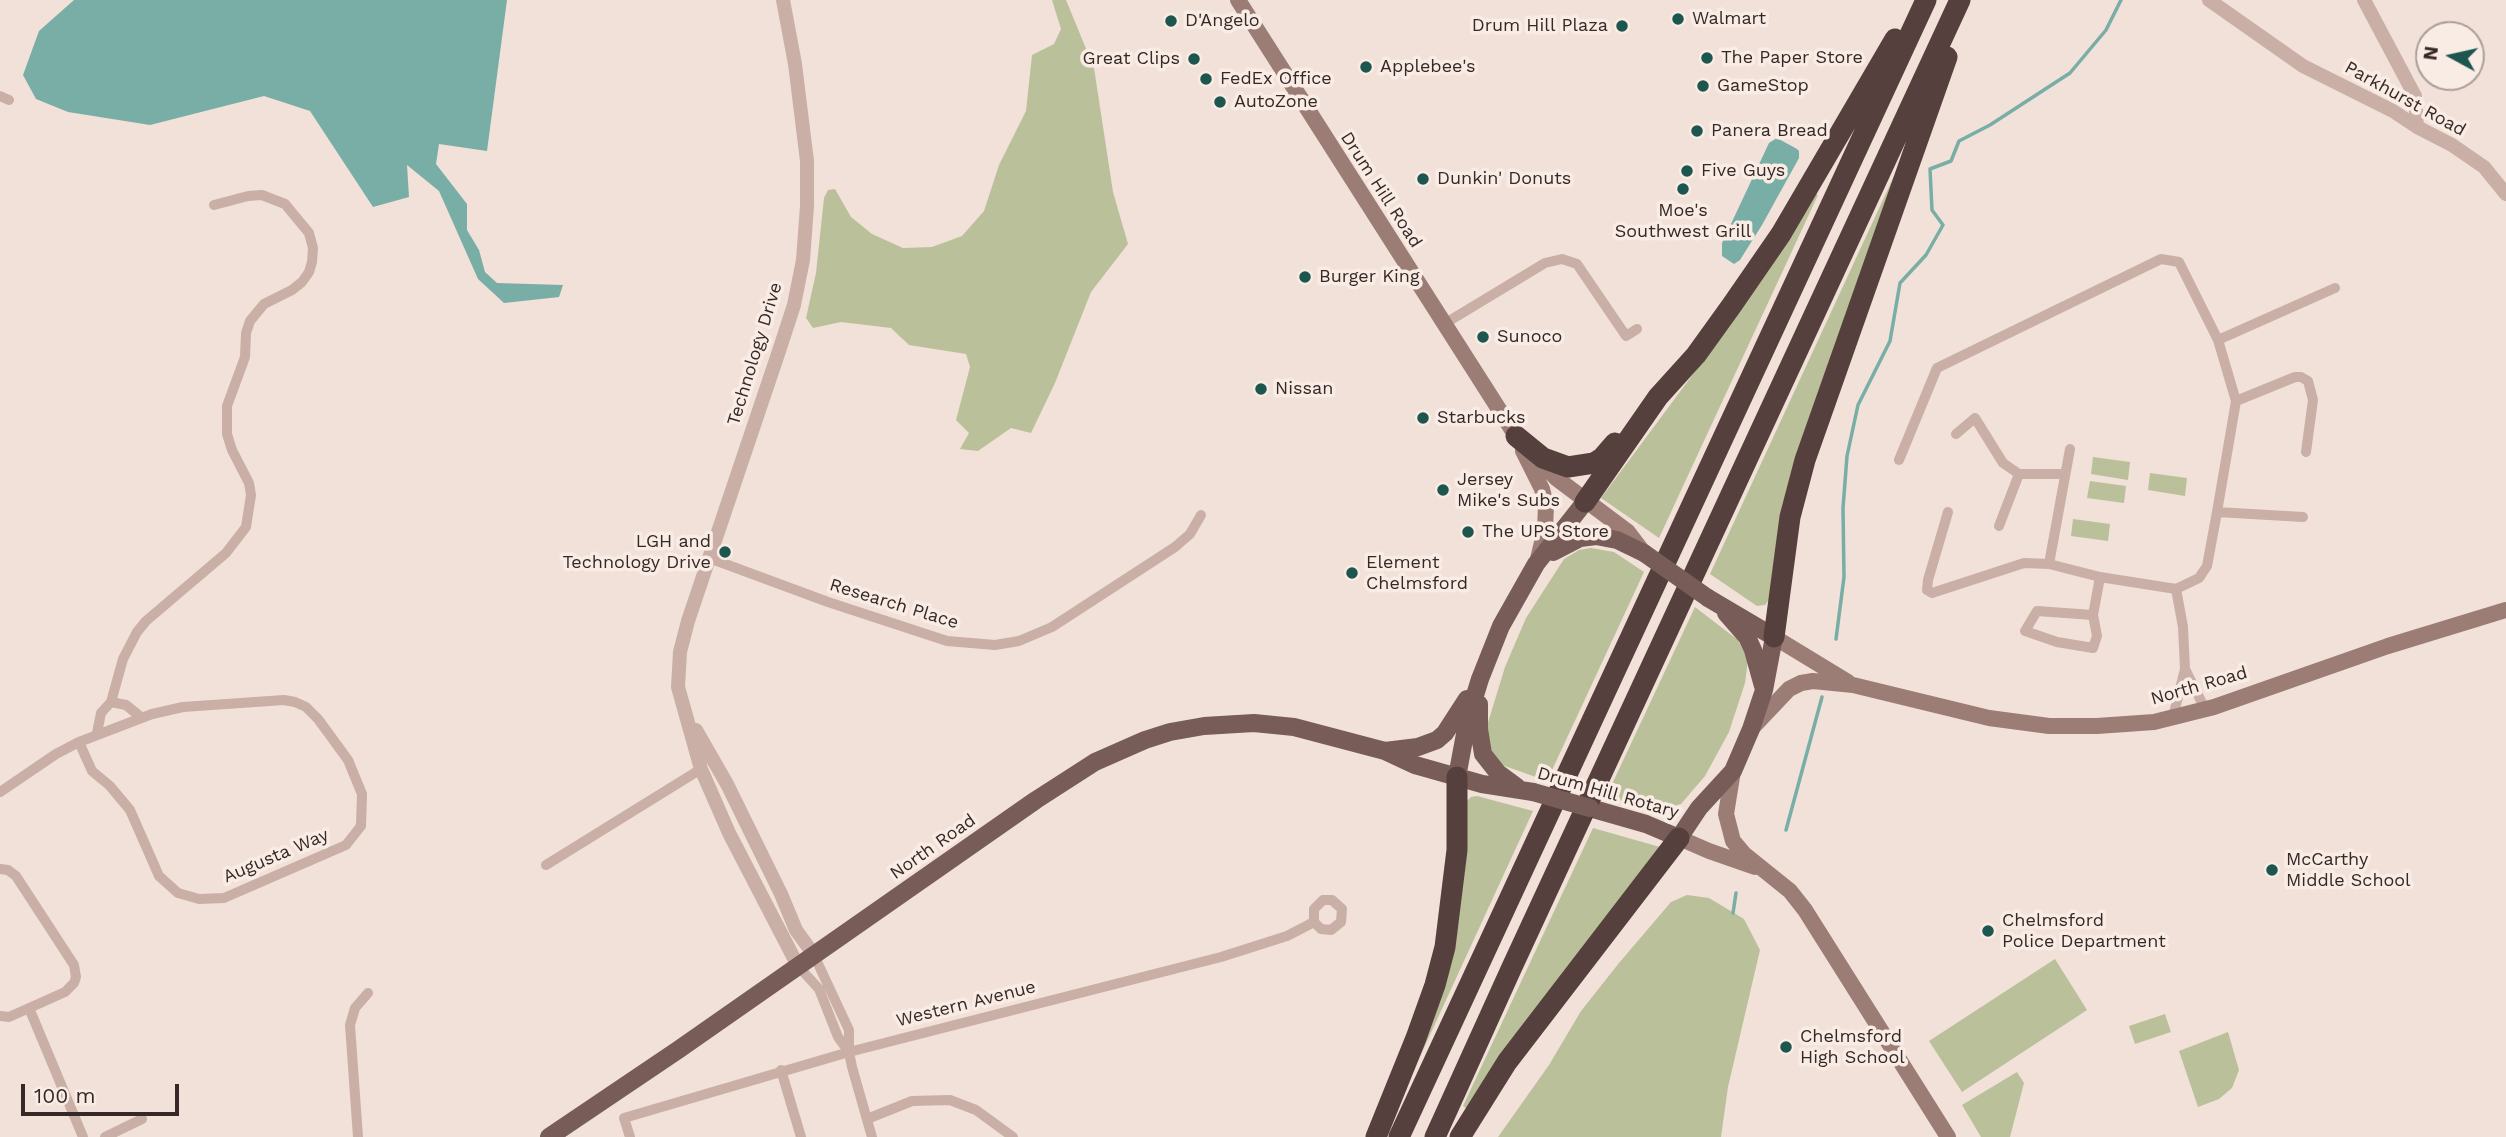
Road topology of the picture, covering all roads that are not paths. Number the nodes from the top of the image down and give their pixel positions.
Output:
1 (783, 0) edge
2 (1238, 0) edge
3 (1918, 0) edge
4 (1926, 0) edge
5 (1960, 0) edge
6 (1968, 0) edge
7 (2209, 0) edge
8 (2364, 0) edge
9 (2417, 127) junction
10 (2506, 194) edge
11 (214, 205) dead end
12 (2335, 288) dead end
13 (1444, 324) junction
14 (1637, 329) dead end
15 (2218, 340) junction
16 (2236, 401) junction
17 (1645, 415) junction
18 (1956, 434) dead end
19 (1516, 436) junction
20 (2070, 449) dead end
21 (2306, 452) dead end
22 (1899, 460) dead end
23 (2018, 474) junction
24 (2065, 474) junction
25 (1585, 502) junction
26 (1948, 512) dead end
27 (2217, 512) junction
28 (1201, 515) dead end
29 (2302, 517) dead end
30 (1999, 526) dead end
31 (1644, 554) junction
32 (709, 558) junction
33 (1536, 564) junction
34 (2049, 564) junction
35 (2100, 577) junction
36 (2176, 589) junction
37 (1715, 603) junction
38 (2506, 610) edge
39 (2093, 615) junction
40 (1774, 637) junction
41 (2185, 669) junction
42 (1480, 678) junction
43 (1853, 685) junction
44 (1764, 690) junction
45 (111, 702) junction
46 (2205, 709) junction
47 (685, 710) junction
48 (2173, 717) junction
49 (142, 718) junction
50 (1751, 729) junction
51 (97, 733) junction
52 (79, 742) junction
53 (1385, 751) junction
54 (701, 769) junction
55 (1733, 771) junction
56 (1457, 777) junction
57 (1528, 791) junction
58 (0, 792) edge
59 (1679, 838) junction
60 (546, 865) dead end
61 (0, 869) edge
62 (1762, 869) junction
63 (1314, 922) dead end
64 (814, 955) junction
65 (798, 966) junction
66 (368, 993) dead end
67 (29, 1008) junction
68 (0, 1016) edge
69 (849, 1052) junction
70 (781, 1070) junction
71 (142, 1119) dead end
72 (867, 1119) junction
73 (83, 1137) edge
74 (105, 1137) edge
75 (358, 1137) edge
76 (549, 1137) edge
77 (630, 1137) edge
78 (801, 1137) edge
79 (872, 1137) edge
80 (1013, 1137) edge
81 (1376, 1137) edge
82 (1399, 1137) edge
83 (1436, 1137) edge
84 (1460, 1137) edge
85 (1948, 1137) edge

1 - 32 street, Technology Drive
2 - 13 main road, Drum Hill Road
3 - 17 highway
4 - 82 highway
5 - 83 highway
6 - 40 highway
7 - 9 street, Parkhurst Road
8 - 9 street
9 - 10 street, Parkhurst Road
11 - 45 street
12 - 15 street
13 - 14 street
13 - 19 main road, Drum Hill Road
15 - 16 street
15 - 22 street
16 - 21 street
16 - 27 street
17 - 19 highway
17 - 25 highway
18 - 23 street
19 - 25 main road, Drum Hill Road
19 - 33 main road, Drum Hill Road
20 - 24 street
23 - 24 street
23 - 30 street
24 - 34 street
25 - 31 main road, Drum Hill Rotary
25 - 33 main road, Drum Hill Rotary
26 - 34 street
27 - 29 street
27 - 36 street
28 - 32 street, Research Place
31 - 33 main road, Drum Hill Rotary
31 - 37 main road, Drum Hill Rotary, bridge
32 - 47 street, Technology Drive
33 - 42 main road, Drum Hill Rotary
34 - 35 street
35 - 36 street
35 - 39 street
36 - 41 street
37 - 40 main road, Drum Hill Rotary
37 - 44 main road, Drum Hill Rotary
38 - 46 main road, North Road
39 - 39 street
40 - 43 main road, North Road
40 - 44 main road, Drum Hill Rotary
41 - 46 street
41 - 48 street
42 - 53 main road, North Road
42 - 56 main road, Drum Hill Rotary
42 - 57 main road, Drum Hill Rotary
43 - 48 main road, North Road
43 - 50 main road, North Road
44 - 50 main road, Drum Hill Rotary
45 - 49 street
45 - 51 street
46 - 48 main road, North Road
47 - 54 street, Technology Drive
47 - 64 street, Technology Drive
49 - 51 street, Augusta Way
49 - 52 street, Augusta Way
50 - 55 main road, Drum Hill Rotary
51 - 52 street, Augusta Way
52 - 58 street, Augusta Way
53 - 56 main road, North Road
53 - 64 main road, North Road
54 - 60 street
54 - 65 street, Technology Drive
55 - 59 main road, Drum Hill Rotary
55 - 62 main road
56 - 57 main road, Drum Hill Rotary
56 - 81 highway
57 - 59 main road, Drum Hill Rotary, bridge
59 - 62 main road
59 - 84 highway
61 - 67 street
62 - 85 main road
63 - 69 street, Western Avenue
64 - 65 main road, North Road
64 - 69 street
65 - 69 street
65 - 76 main road, North Road
66 - 75 street
67 - 68 street
67 - 73 street
69 - 70 street, Western Avenue
69 - 72 street
70 - 77 street, Western Avenue
70 - 78 street
71 - 74 street
72 - 79 street
72 - 80 street

